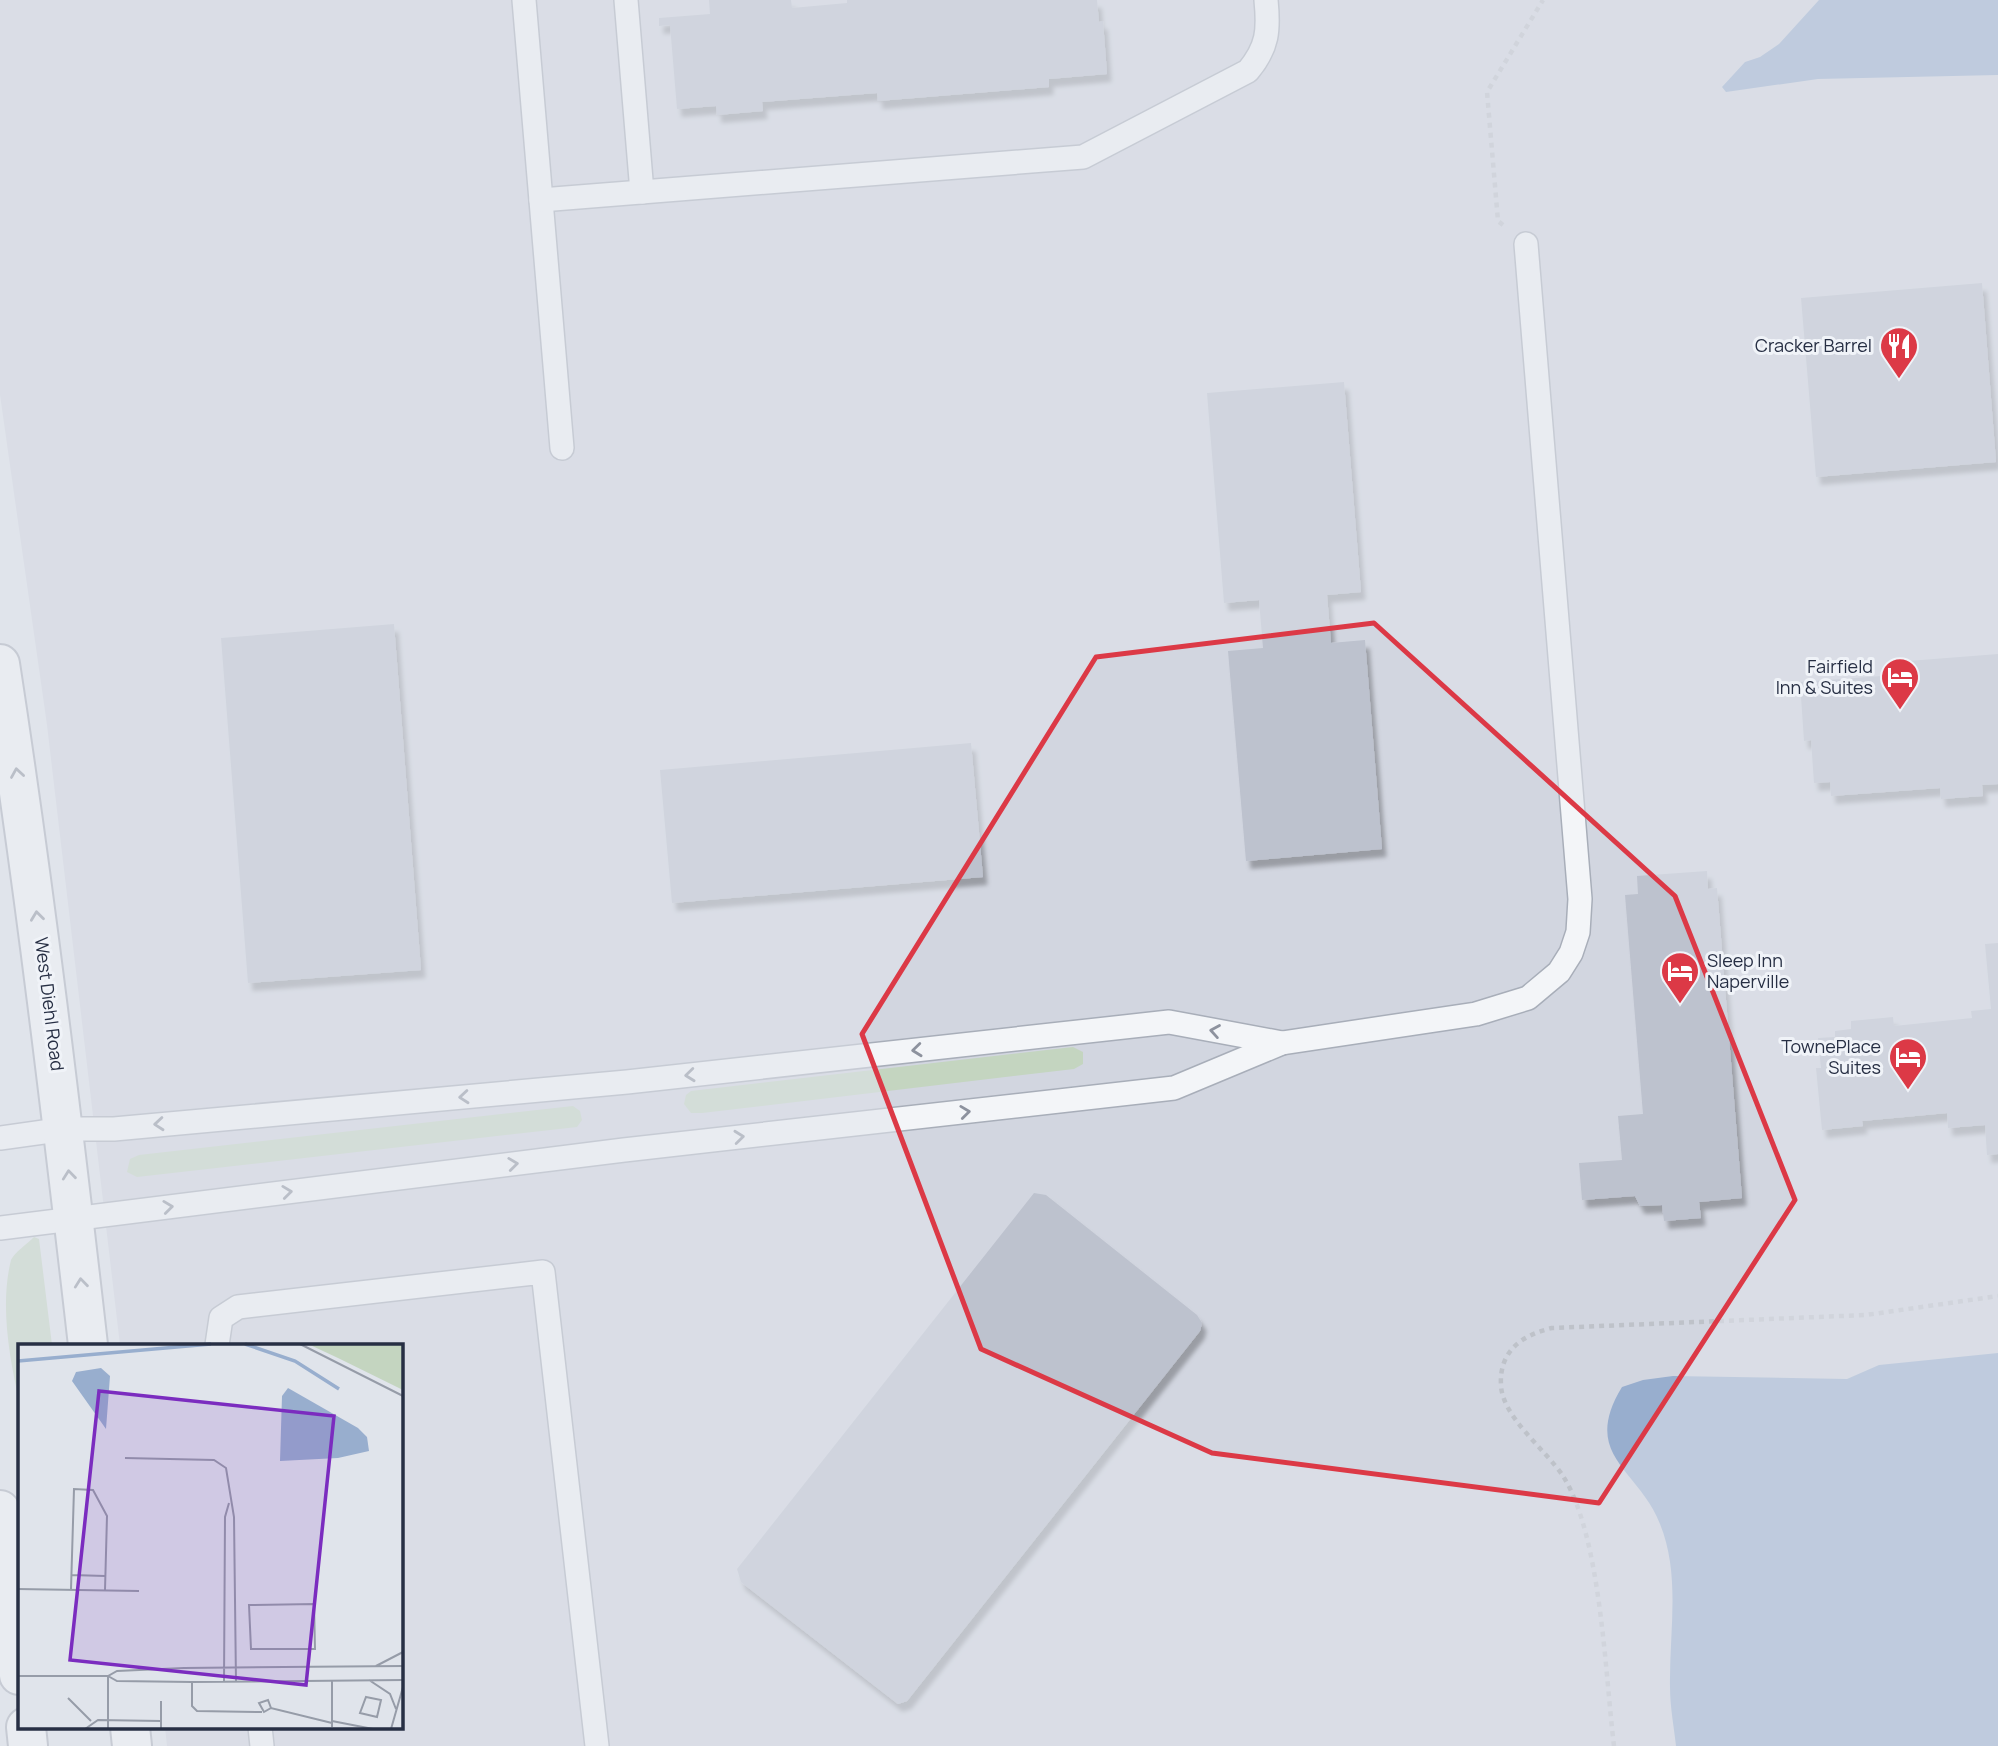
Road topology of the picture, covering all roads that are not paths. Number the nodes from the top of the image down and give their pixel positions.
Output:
1 (524, 0) edge
2 (626, 0) edge
3 (1266, 0) edge
4 (642, 192) junction
5 (541, 200) junction
6 (1526, 244) road end
7 (562, 448) dead end
8 (0, 664) edge
9 (1282, 1043) junction
10 (65, 1129) junction
11 (0, 1138) edge
12 (74, 1221) junction
13 (0, 1228) edge
14 (88, 1344) edge
15 (217, 1344) edge
16 (0, 1510) edge
17 (18, 1666) edge
18 (26, 1728) edge
19 (130, 1728) edge
20 (260, 1728) edge
21 (28, 1746) edge
22 (132, 1746) edge
23 (262, 1746) edge
24 (597, 1746) edge

1 - 5 lane
2 - 4 lane
3 - 4 lane
4 - 5 lane
5 - 7 lane
6 - 9 lane
10 -> 8 street, West Diehl Road
9 -> 10 lane
12 -> 9 lane
10 - 11 lane
12 -> 10 street, West Diehl Road
12 - 13 lane
14 -> 12 street, West Diehl Road
15 - 24 lane
16 - 17 street
18 - 21 street
19 - 22 street
20 - 23 lane

